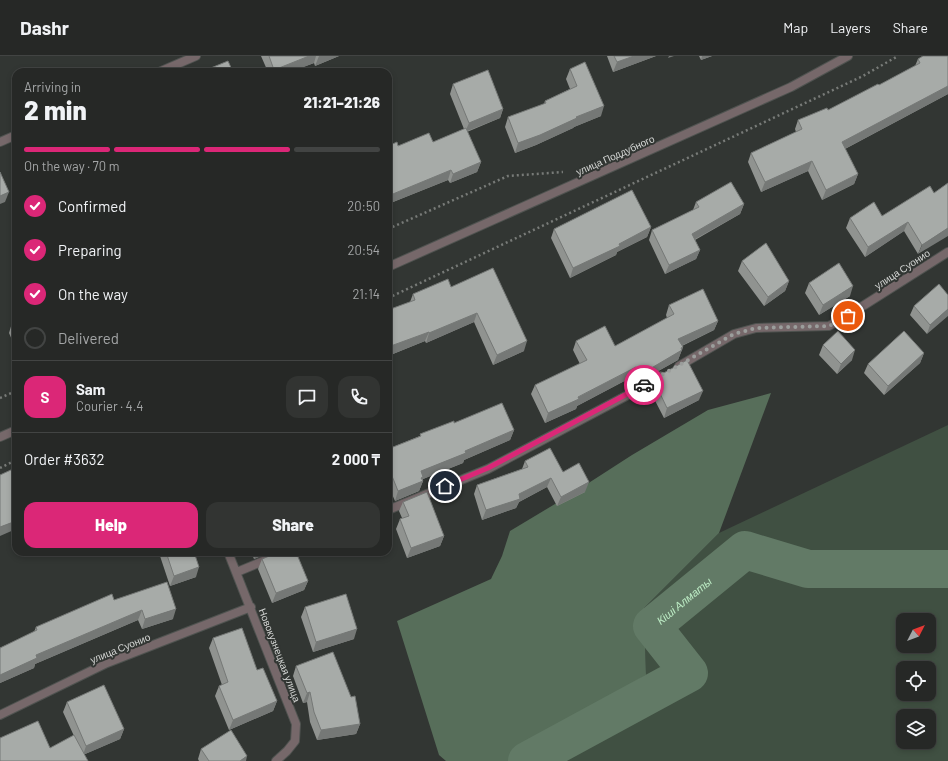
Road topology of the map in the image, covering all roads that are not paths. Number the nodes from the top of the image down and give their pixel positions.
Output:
1 (196, 56) edge
2 (848, 56) edge
3 (168, 68) edge
4 (12, 137) edge
5 (0, 142) edge
6 (948, 252) edge
7 (392, 265) edge
8 (12, 432) edge
9 (0, 437) edge
10 (392, 508) edge
11 (230, 556) edge
12 (276, 556) edge
13 (237, 572) junction
14 (251, 607) junction
15 (0, 715) edge
16 (276, 761) edge

1 - 3 street
2 - 7 street, улица Поддубного
4 - 5 street
6 - 10 street, улица Суонио
8 - 9 street
11 - 13 street, Новокузнецкая улица
12 - 13 street
13 - 14 street, Новокузнецкая улица
14 - 15 street, улица Суонио
14 - 16 street, Новокузнецкая улица

